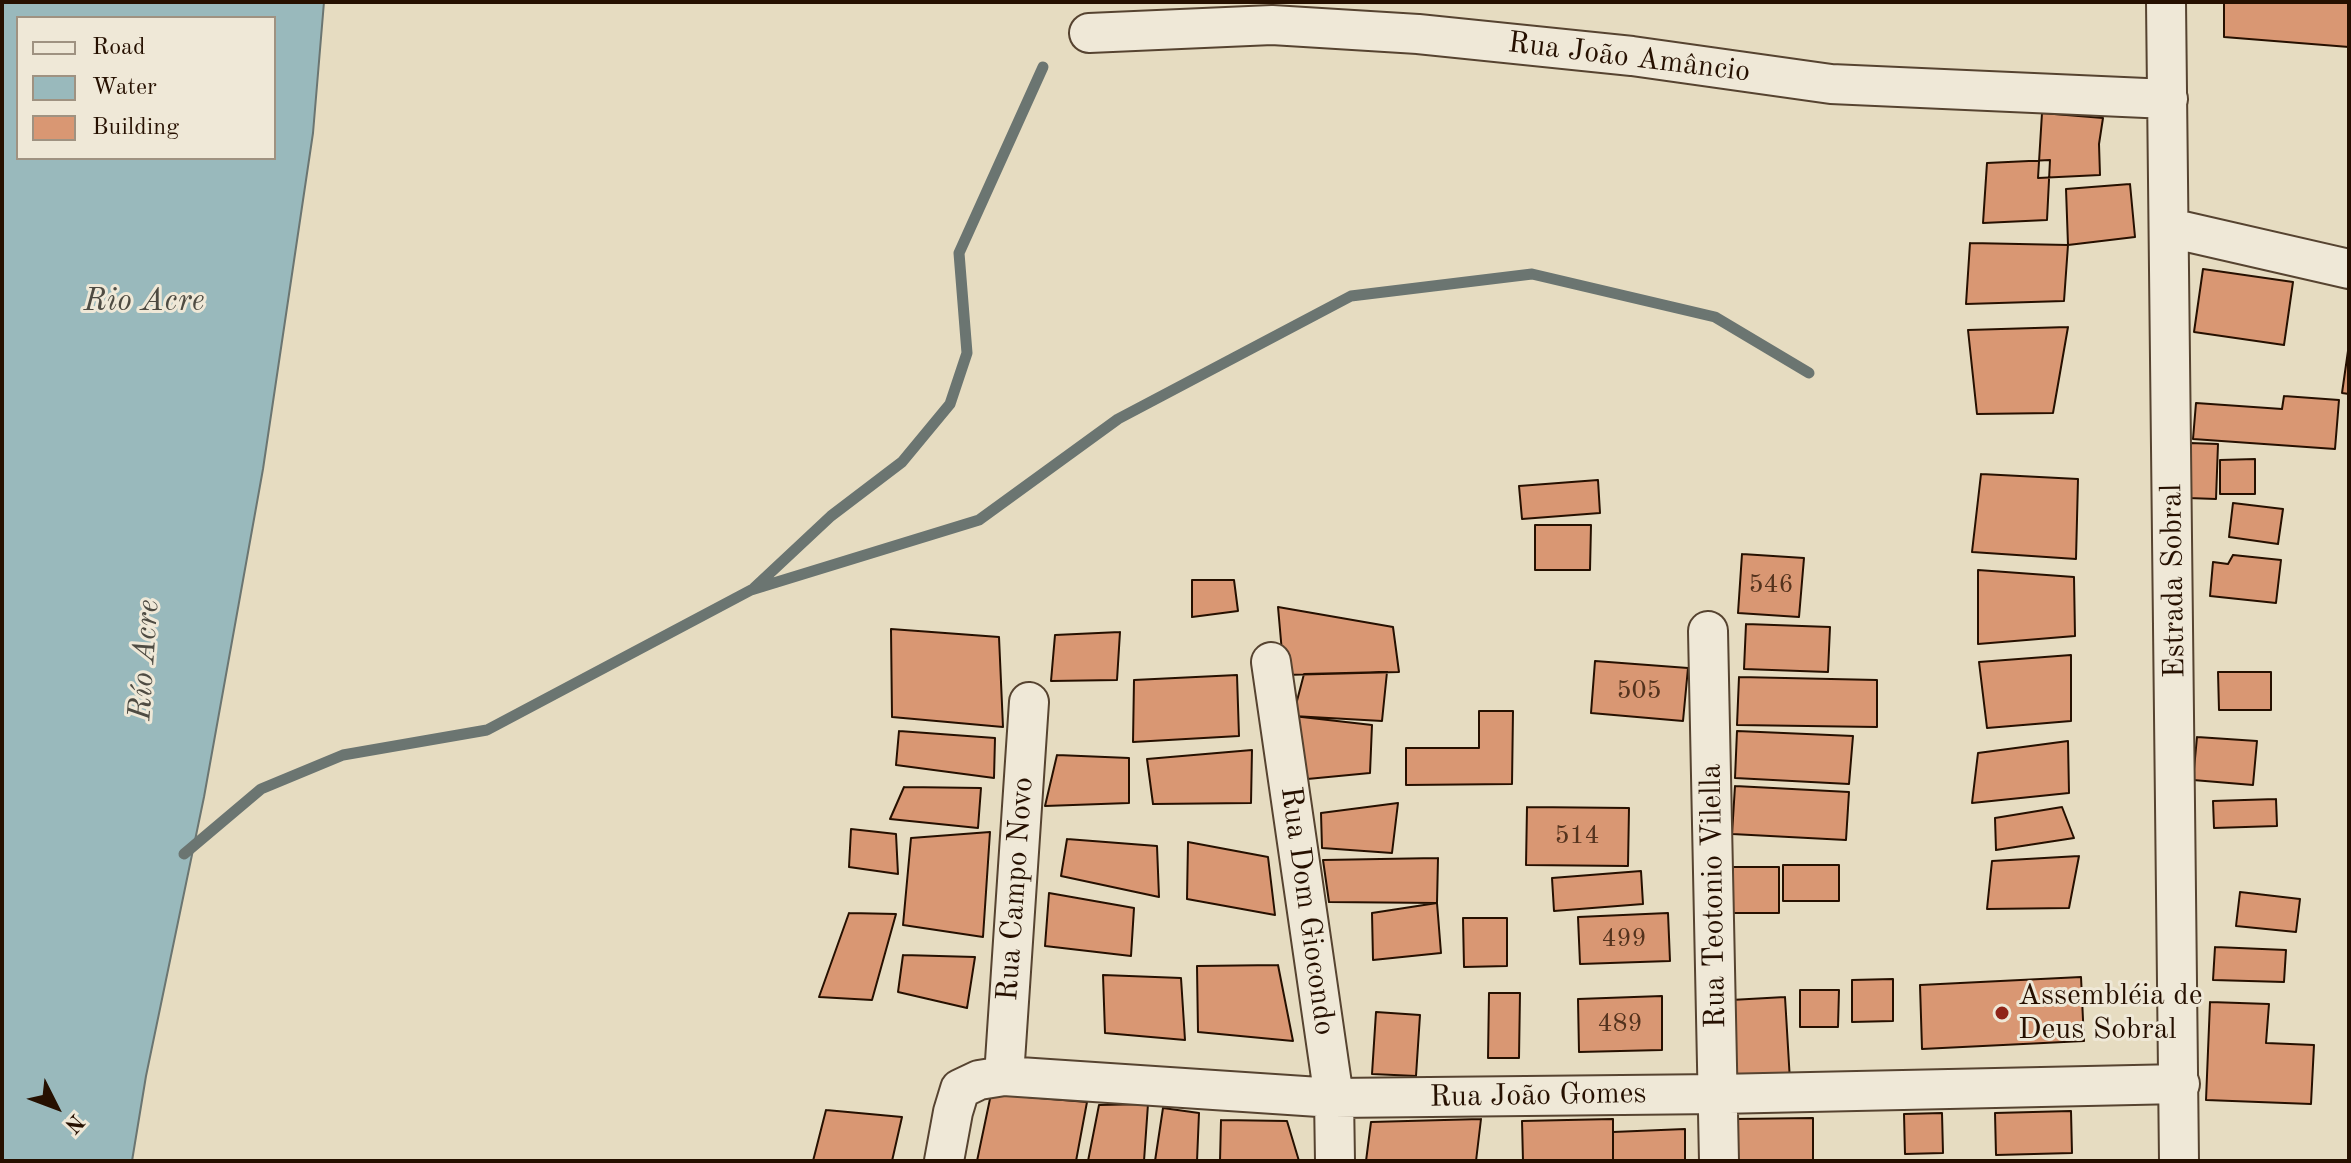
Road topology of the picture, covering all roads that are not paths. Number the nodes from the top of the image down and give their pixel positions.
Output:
1 (2166, 2) edge
2 (1089, 33) dead end
3 (2168, 99) junction
4 (2170, 228) junction
5 (2349, 269) edge
6 (1708, 631) dead end
7 (1271, 662) dead end
8 (1029, 702) dead end
9 (1004, 1076) junction
10 (2180, 1084) junction
11 (1718, 1094) junction
12 (1334, 1098) junction
13 (945, 1155) edge
14 (1335, 1161) edge
15 (1719, 1161) edge
16 (2179, 1161) edge

1 - 3 street, Estrada Sobral
2 - 3 street, Rua João Amâncio
3 - 4 street, Estrada Sobral
4 - 5 street
4 - 10 street, Estrada Sobral
6 - 11 street, Rua Teotonio Vilella
7 - 12 street, Rua Dom Giocondo
8 - 9 street, Rua Campo Novo
9 - 12 street, Rua João Gomes
9 - 13 street, Rua João Gomes
10 - 11 street, Rua João Gomes
10 - 16 street, Estrada Sobral
11 - 12 street, Rua João Gomes
11 - 15 street, Rua Teotonio Vilella
12 - 14 street, Rua Dom Giocondo

